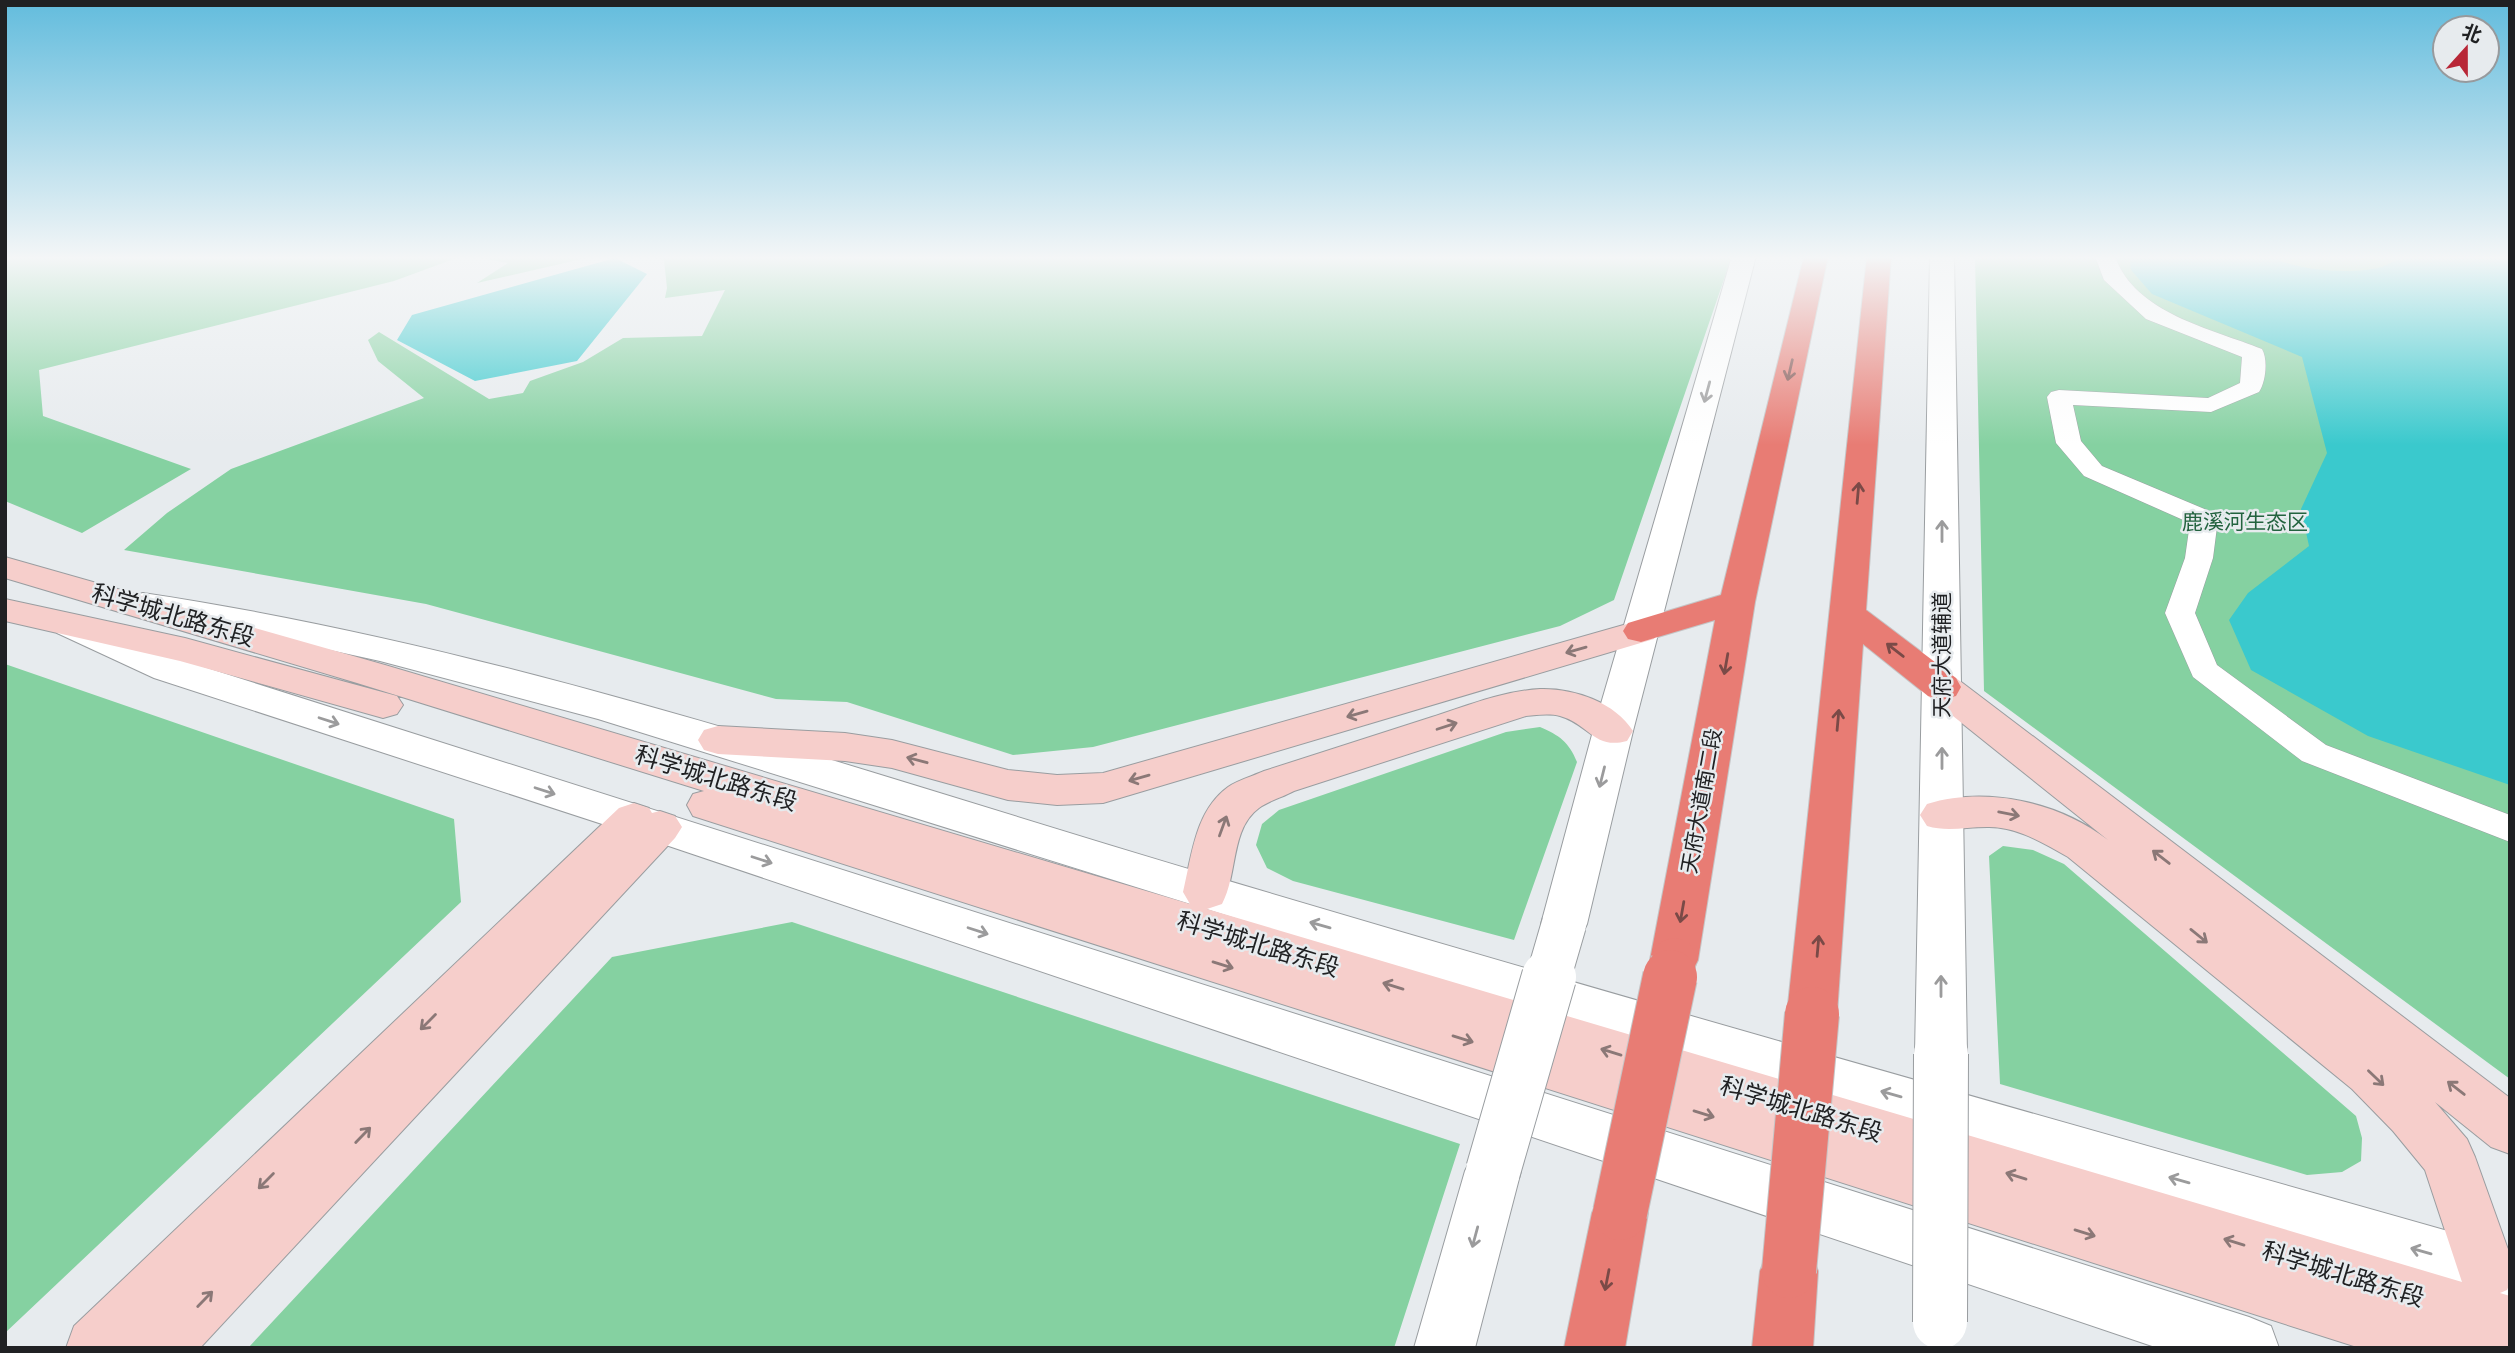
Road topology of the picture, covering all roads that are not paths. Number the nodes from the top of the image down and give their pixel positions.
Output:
1 (1727, 319) edge
2 (1802, 319) edge
3 (1873, 319) edge
4 (1942, 319) edge
5 (2167, 319) edge
6 (5, 568) edge
7 (131, 602) junction
8 (1737, 602) junction
9 (5, 610) edge
10 (1847, 613) junction
11 (58, 620) junction
12 (1641, 631) junction
13 (1942, 687) junction
14 (1614, 731) junction
15 (718, 740) junction
16 (1942, 815) junction
17 (647, 823) junction
18 (2510, 830) edge
19 (1206, 892) junction
20 (2510, 1130) edge
21 (2498, 1274) edge
22 (2510, 1326) edge
23 (1940, 1335) edge
24 (96, 1348) edge
25 (158, 1348) edge
26 (1444, 1348) edge
27 (1594, 1348) edge
28 (1782, 1348) edge
29 (2249, 1348) edge
30 (2456, 1348) edge

1 -> 12 street
2 -> 8 highway, 天府大道南二段
10 -> 3 highway
13 -> 4 street, 天府大道辅道
5 - 18 street
6 - 7 main road, 科学城北路东段
7 - 15 street
22 -> 7 main road, 科学城北路东段
8 - 12 highway
8 -> 27 highway, 天府大道南二段, bridge
9 - 11 main road, 科学城北路东段
13 -> 10 highway
28 -> 10 highway, bridge
11 -> 17 street
11 -> 30 main road, 科学城北路东段
12 - 14 street
12 -> 15 main road
16 -> 13 street, 天府大道辅道
20 -> 13 main road
19 -> 14 main road
14 -> 26 street, bridge
15 - 19 street
16 -> 21 main road
23 -> 16 street, 天府大道辅道, bridge
17 -> 24 main road
25 -> 17 main road
17 -> 29 street
21 -> 19 street

